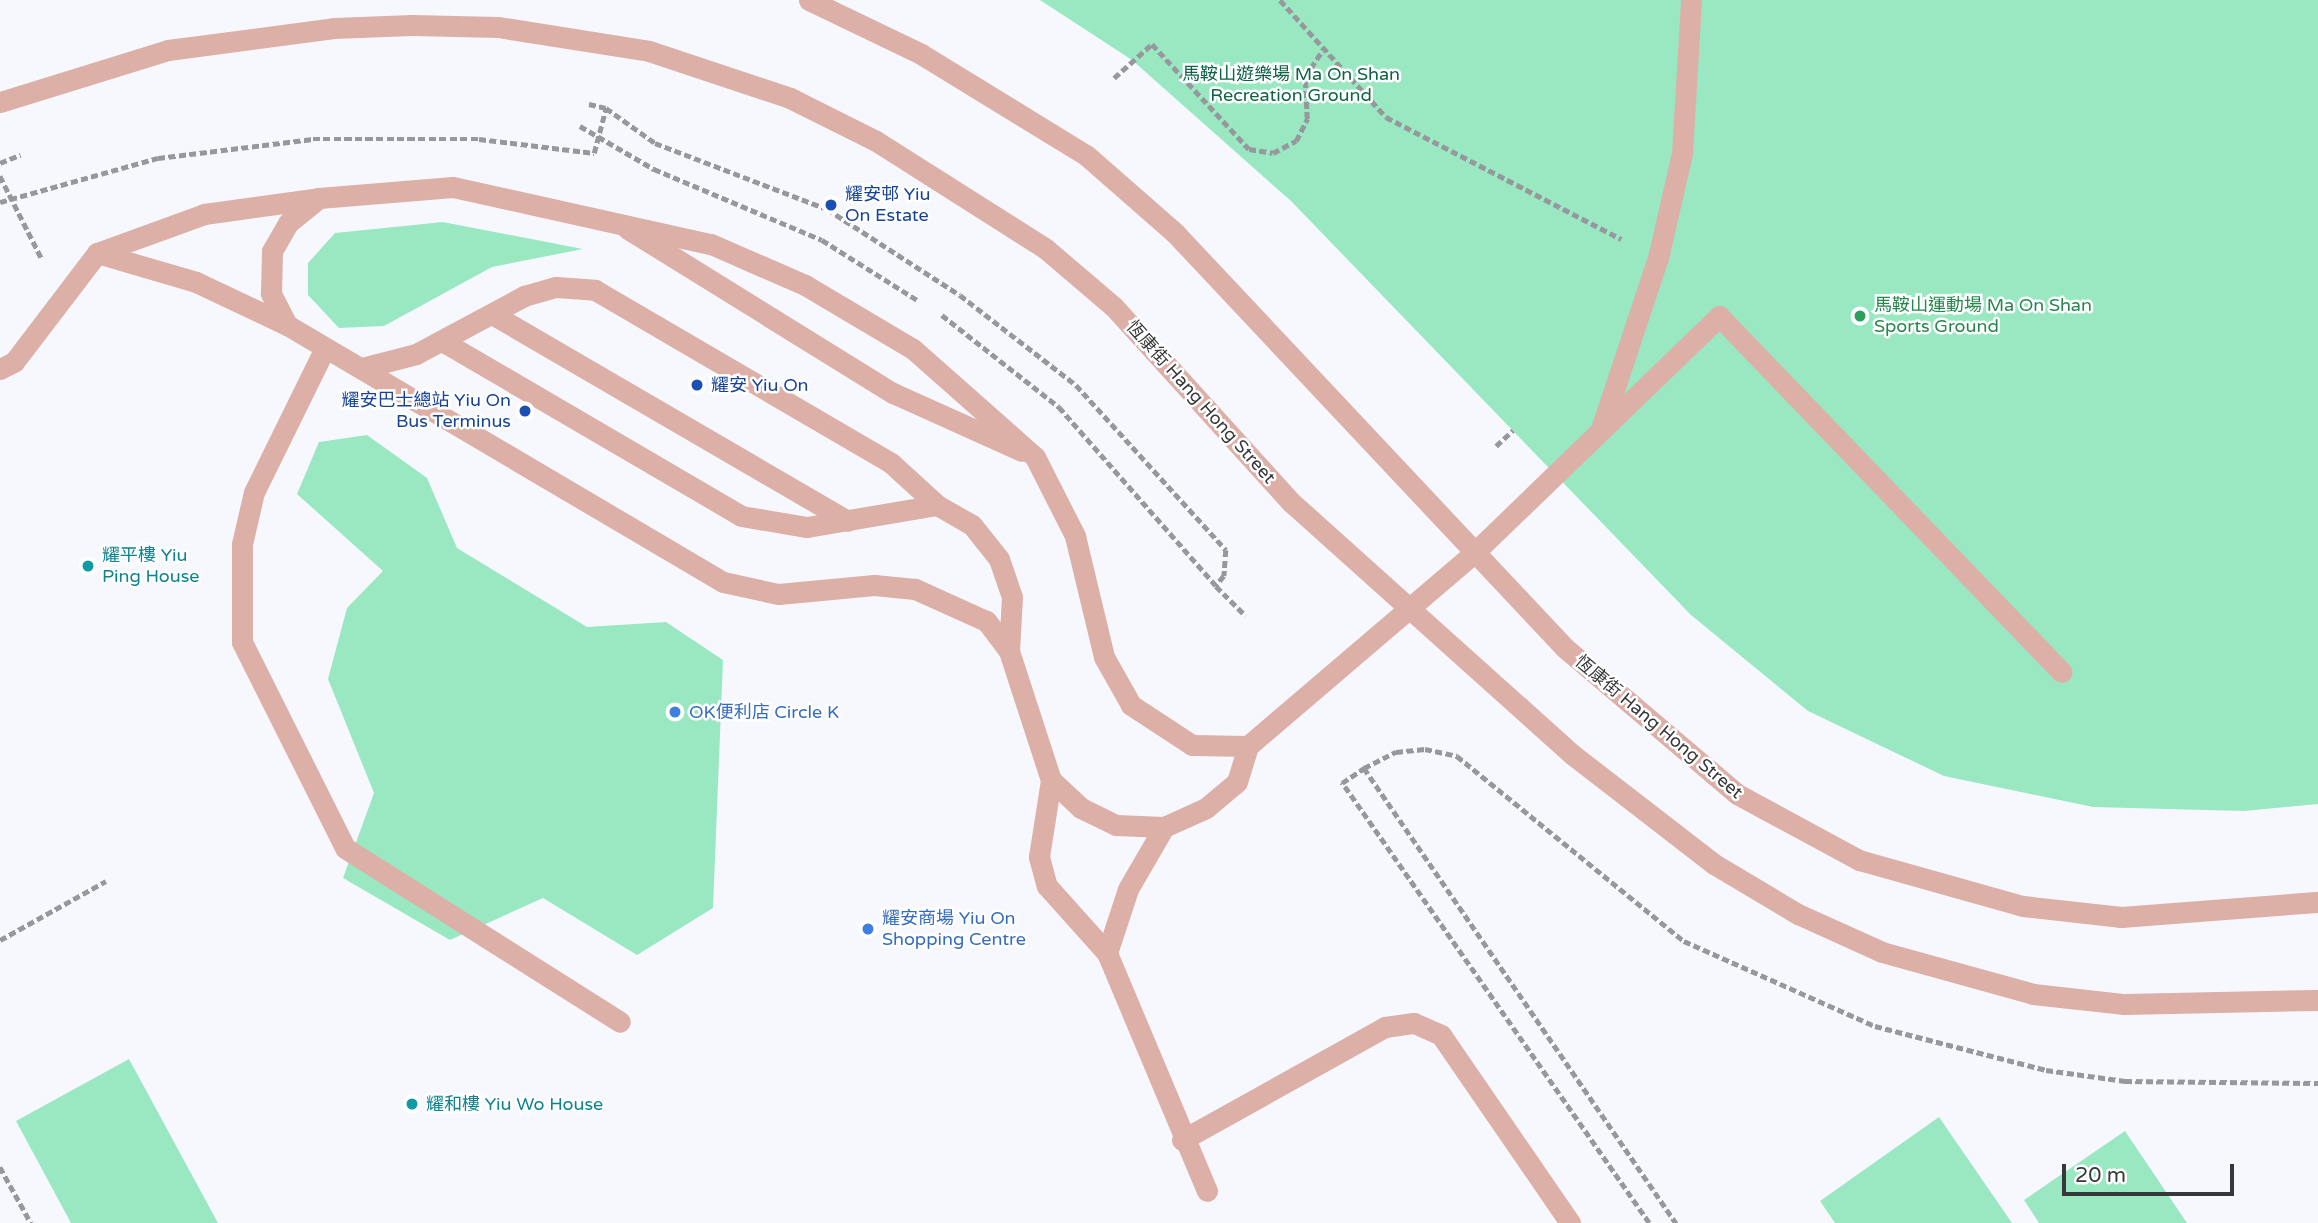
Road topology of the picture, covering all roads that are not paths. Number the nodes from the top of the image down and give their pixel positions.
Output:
1 (809, 0) edge
2 (1691, 0) edge
3 (0, 102) edge
4 (319, 198) junction
5 (618, 221) junction
6 (97, 253) junction
7 (492, 314) junction
8 (287, 325) junction
9 (442, 341) junction
10 (324, 350) junction
11 (362, 368) junction
12 (0, 369) edge
13 (1601, 431) junction
14 (1035, 457) junction
15 (937, 505) junction
16 (847, 521) junction
17 (1475, 554) junction
18 (1415, 607) junction
19 (1009, 651) junction
20 (2062, 672) dead end
21 (1248, 746) junction
22 (1051, 780) junction
23 (1164, 827) junction
24 (2318, 902) edge
25 (1107, 953) junction
26 (2318, 1000) edge
27 (620, 1022) dead end
28 (1182, 1140) junction
29 (1207, 1191) dead end
30 (1570, 1223) edge

1 - 17 street, 恆康街 Hang Hong Street
2 - 13 street
3 - 18 street, 恆康街 Hang Hong Street
4 - 5 street
4 - 6 street
4 - 8 street
5 - 14 street
5 - 14 street
6 - 8 street
6 - 12 street
7 - 9 street
7 - 15 street
7 - 16 street
8 - 10 street
9 - 11 street
9 - 16 street
10 - 11 street
10 - 27 street
11 - 19 street
13 - 17 street
13 - 20 street
14 - 21 street
15 - 16 street
15 - 19 street
17 - 18 street
17 - 24 street, 恆康街 Hang Hong Street
18 - 21 street
18 - 26 street, 恆康街 Hang Hong Street
19 - 22 street
21 - 23 street
22 - 23 street
22 - 25 street
23 - 25 street
25 - 28 street
28 - 29 street
28 - 30 street

